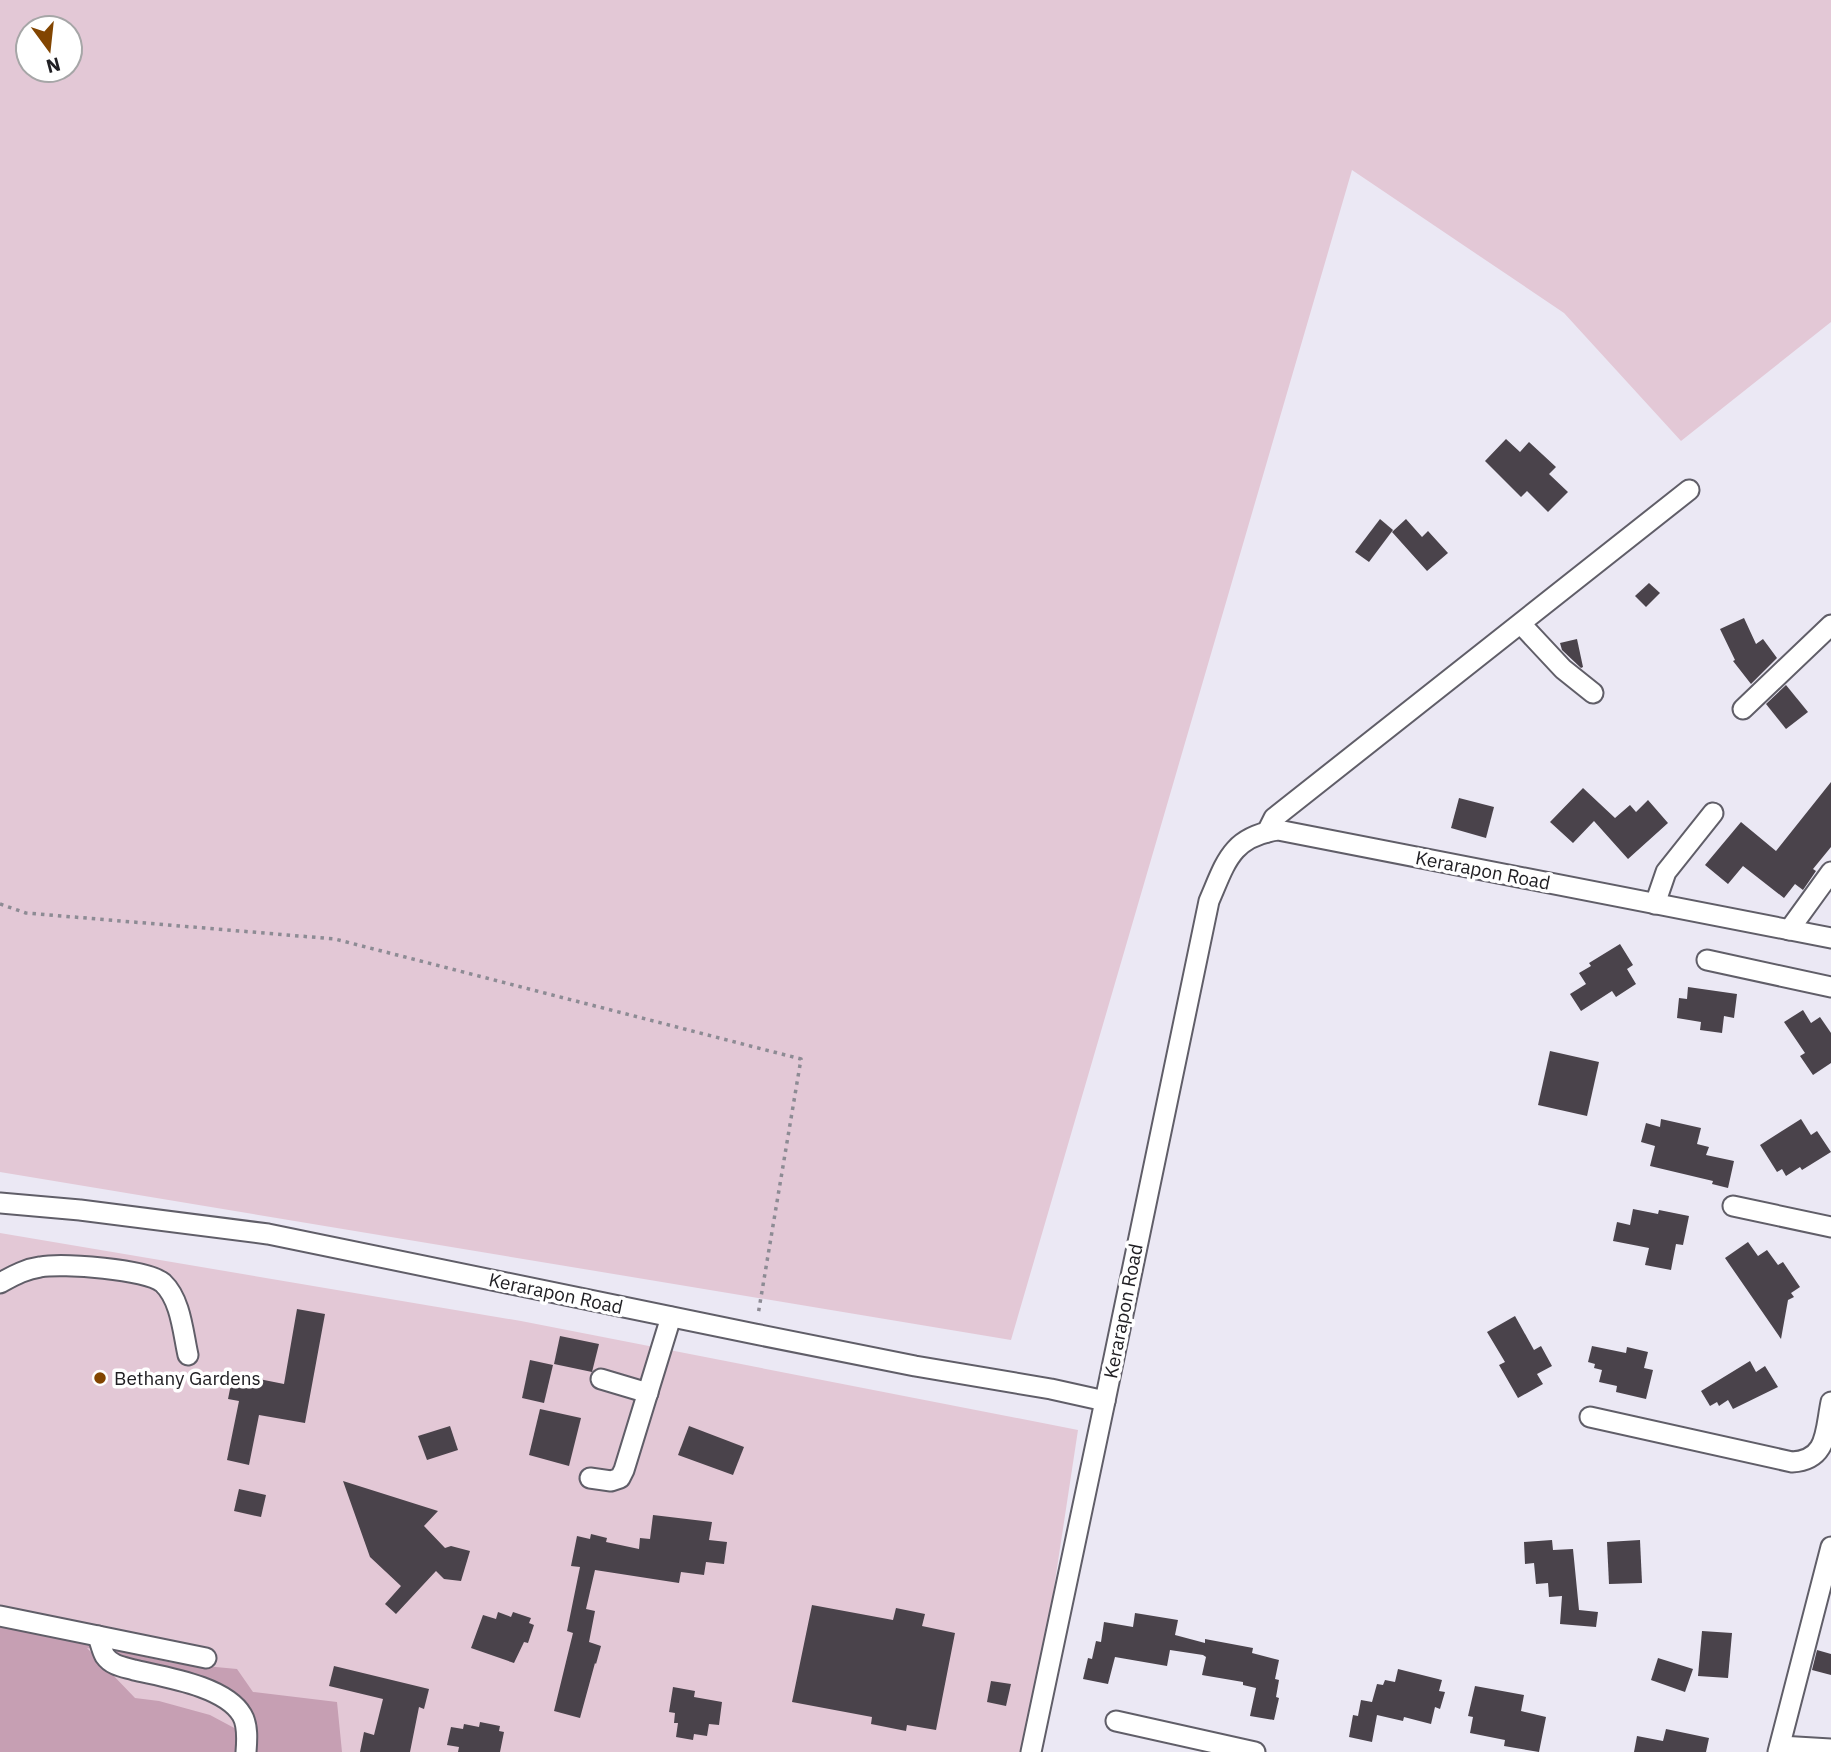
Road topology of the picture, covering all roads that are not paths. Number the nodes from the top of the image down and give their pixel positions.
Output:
1 (1689, 490) dead end
2 (1521, 624) junction
3 (1831, 625) edge
4 (1593, 693) dead end
5 (1743, 709) dead end
6 (1713, 813) dead end
7 (1267, 832) junction
8 (1831, 872) edge
9 (1655, 904) junction
10 (1789, 930) junction
11 (1831, 938) edge
12 (1707, 960) dead end
13 (1831, 987) edge
14 (0, 1203) edge
15 (1733, 1206) dead end
16 (1831, 1227) edge
17 (0, 1283) edge
18 (671, 1317) junction
19 (188, 1355) dead end
20 (601, 1379) dead end
21 (648, 1393) junction
22 (1105, 1401) junction
23 (1831, 1402) edge
24 (1590, 1417) dead end
25 (590, 1478) dead end
26 (1831, 1547) edge
27 (0, 1616) edge
28 (98, 1636) junction
29 (206, 1658) dead end
30 (1116, 1721) dead end
31 (1779, 1749) edge
32 (1831, 1749) edge
33 (246, 1752) edge
34 (1031, 1752) edge
35 (1255, 1752) edge

1 - 2 street
2 - 4 street
2 - 7 street
3 - 5 street
6 - 9 street
7 - 9 street, Kerarapon Road
7 - 22 street, Kerarapon Road
8 - 10 street
9 - 10 street, Kerarapon Road
10 - 11 street, Kerarapon Road
12 - 13 street
14 - 18 street, Kerarapon Road
15 - 16 street
17 - 19 street
18 - 21 street
18 - 22 street, Kerarapon Road
20 - 21 street
21 - 25 street
22 - 34 street
23 - 24 street
26 - 31 street
27 - 28 street
28 - 29 street
28 - 33 street
30 - 35 street
31 - 32 street

